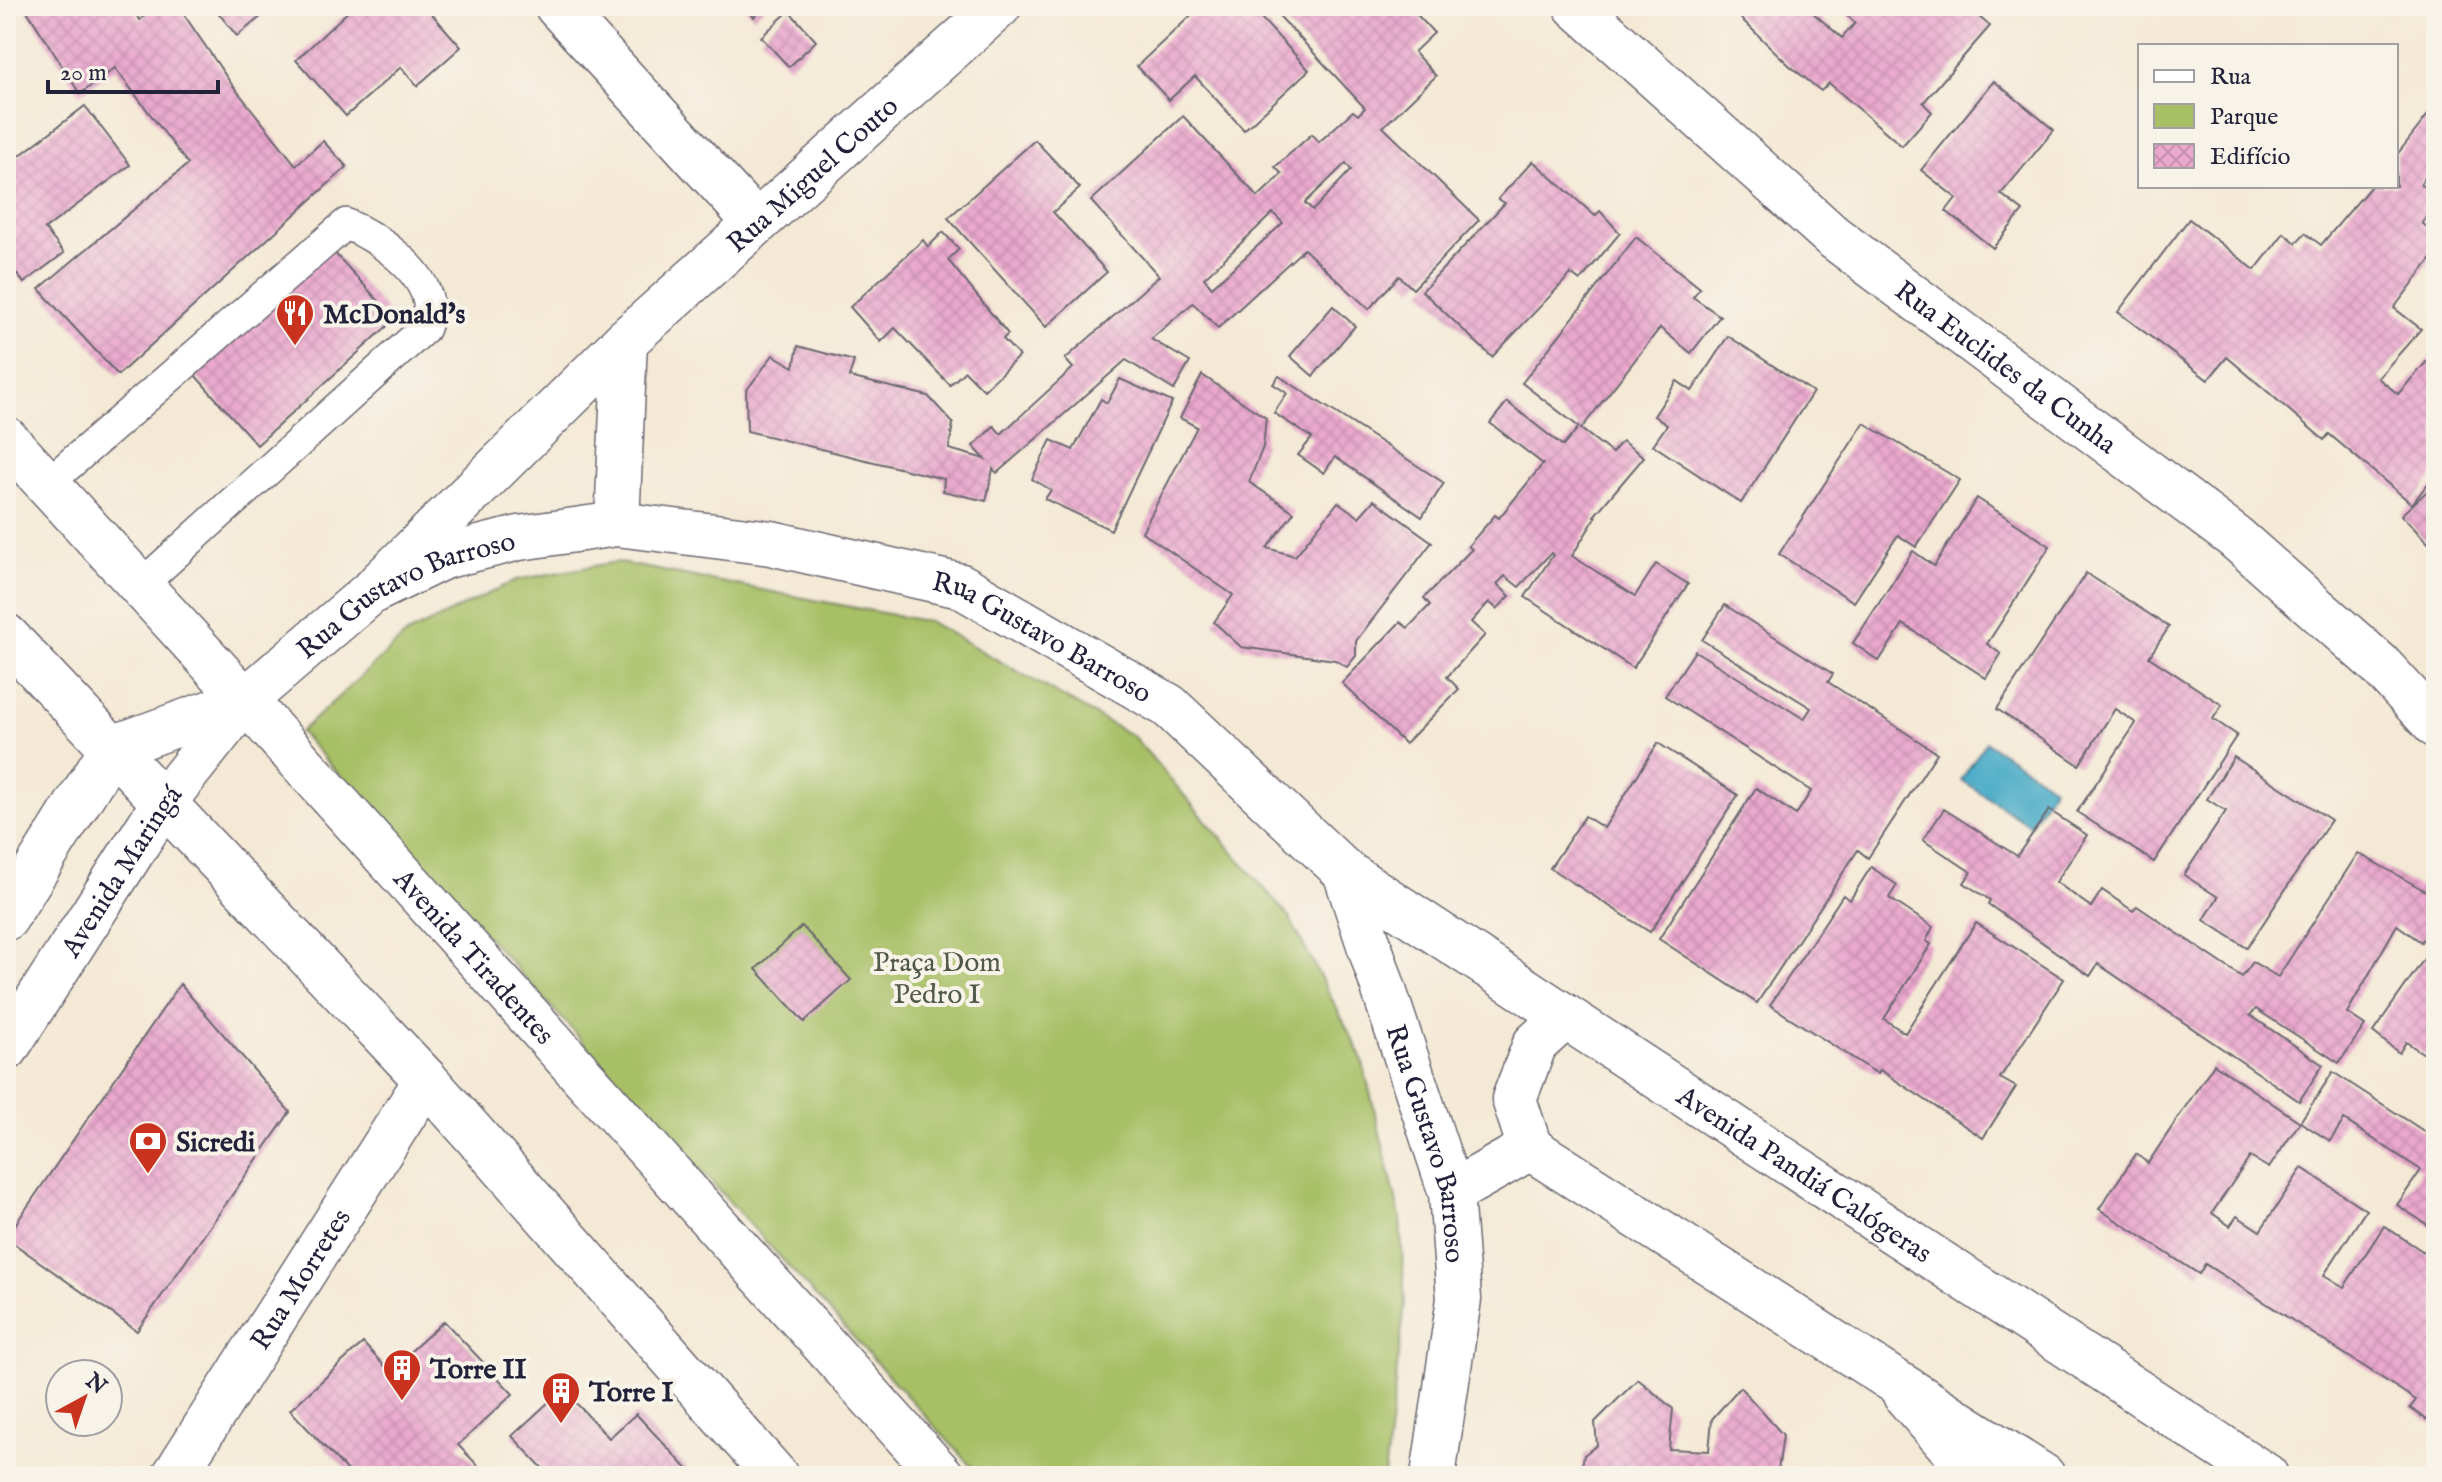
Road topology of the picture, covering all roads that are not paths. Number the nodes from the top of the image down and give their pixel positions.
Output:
1 (557, 6) edge
2 (999, 6) edge
3 (1576, 6) edge
4 (755, 222) junction
5 (625, 341) junction
6 (6, 439) edge
7 (47, 484) junction
8 (617, 524) junction
9 (141, 585) junction
10 (371, 592) junction
11 (6, 636) edge
12 (245, 700) junction
13 (2436, 726) edge
14 (112, 748) junction
15 (164, 802) junction
16 (1345, 872) junction
17 (6, 918) edge
18 (1565, 1017) junction
19 (6, 1049) edge
20 (426, 1080) junction
21 (1530, 1148) junction
22 (1451, 1193) junction
23 (1892, 1381) junction
24 (174, 1476) edge
25 (776, 1476) edge
26 (942, 1476) edge
27 (1433, 1476) edge
28 (1976, 1476) edge
29 (2043, 1476) edge
30 (2266, 1476) edge

1 - 4 street
2 - 4 street, Rua Miguel Couto
3 - 13 street, Rua Euclides da Cunha
4 - 5 street, Rua Miguel Couto
5 - 8 street
5 - 10 street, Rua Miguel Couto
6 - 7 street, Avenida Tiradentes
7 - 9 street, Avenida Tiradentes
7 - 9 lane
8 - 10 street, Rua Gustavo Barroso
8 - 16 street, Rua Gustavo Barroso
9 - 12 street, Avenida Tiradentes
10 - 12 street, Rua Gustavo Barroso
11 - 14 street
12 - 14 street, Rua Gustavo Barroso
12 - 15 street, Avenida Maringá
12 - 26 street, Avenida Tiradentes
14 - 15 street
14 - 17 street
15 - 19 street, Avenida Maringá
15 - 20 street
16 - 18 street, Avenida Pandiá Calógeras
16 - 22 street, Rua Gustavo Barroso
18 - 21 street
18 - 30 street, Avenida Pandiá Calógeras
20 - 24 street, Rua Morretes
20 - 25 street
21 - 22 street
21 - 23 street
22 - 27 street, Rua Gustavo Barroso
23 - 28 street
23 - 29 street

